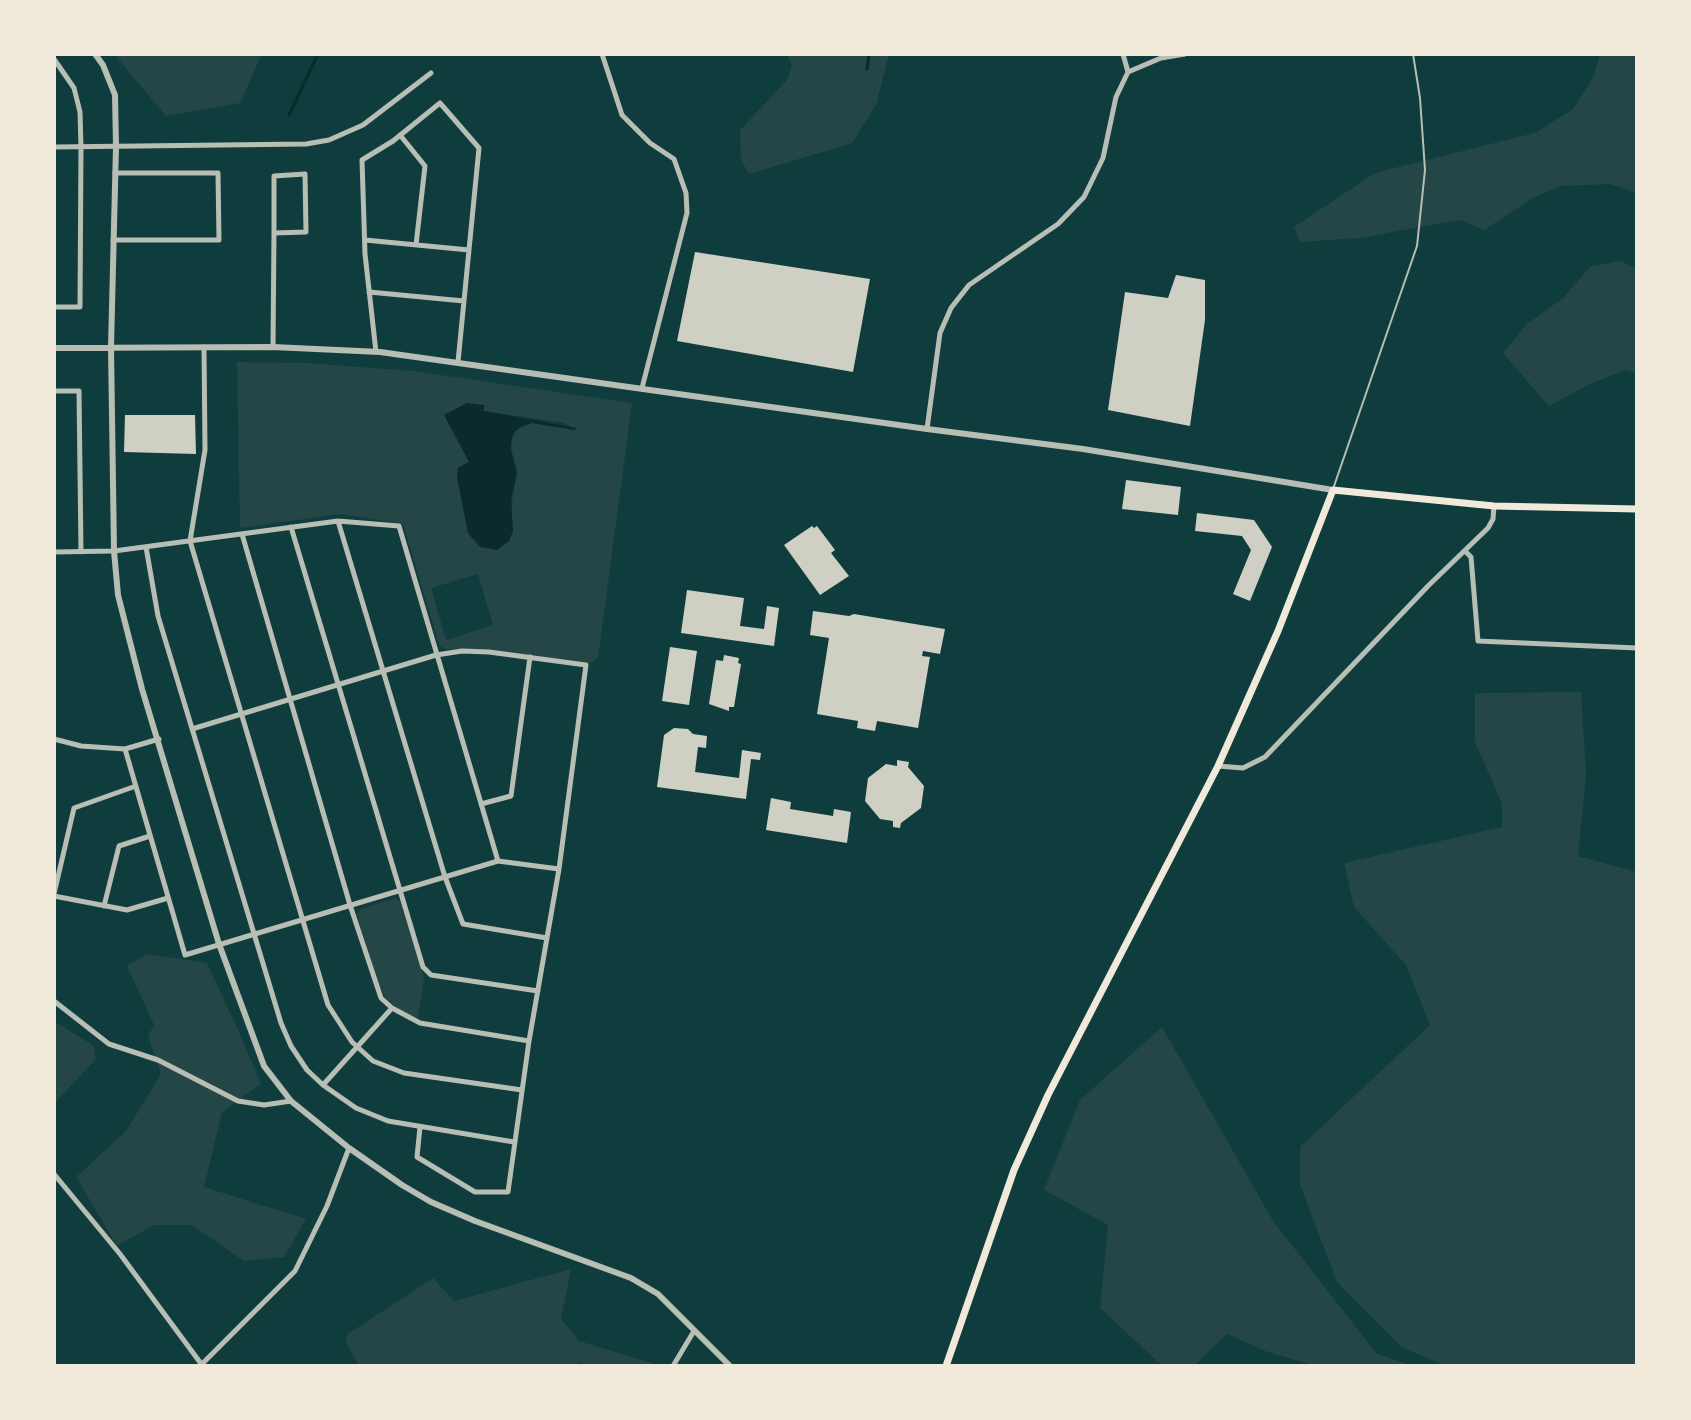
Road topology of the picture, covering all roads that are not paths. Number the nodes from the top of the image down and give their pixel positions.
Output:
1 (95, 54) edge
2 (602, 54) edge
3 (1123, 54) edge
4 (1185, 54) edge
5 (1413, 54) edge
6 (54, 59) edge
7 (1128, 72) junction
8 (431, 73) dead end
9 (400, 135) junction
10 (116, 146) junction
11 (54, 147) edge
12 (81, 147) junction
13 (115, 173) junction
14 (274, 233) junction
15 (113, 240) junction
16 (365, 240) junction
17 (416, 245) junction
18 (469, 250) junction
19 (369, 292) junction
20 (464, 301) junction
21 (54, 307) edge
22 (111, 347) junction
23 (204, 347) junction
24 (273, 347) junction
25 (54, 348) edge
26 (376, 352) junction
27 (458, 362) junction
28 (642, 388) junction
29 (54, 391) edge
30 (927, 429) junction
31 (1333, 490) junction
32 (1494, 506) junction
33 (1637, 509) edge
34 (338, 521) junction
35 (291, 527) junction
36 (242, 534) junction
37 (190, 541) junction
38 (146, 547) junction
39 (114, 551) junction
40 (1465, 551) junction
41 (54, 552) edge
42 (81, 552) junction
43 (1637, 648) edge
44 (436, 655) junction
45 (530, 657) junction
46 (383, 671) junction
47 (337, 685) junction
48 (290, 699) junction
49 (241, 714) junction
50 (192, 729) junction
51 (54, 739) edge
52 (159, 739) junction
53 (125, 749) junction
54 (1218, 766) junction
55 (136, 786) junction
56 (481, 804) junction
57 (150, 836) junction
58 (498, 861) junction
59 (559, 869) junction
60 (445, 877) junction
61 (401, 890) junction
62 (54, 895) edge
63 (168, 898) junction
64 (350, 905) junction
65 (104, 907) junction
66 (301, 920) junction
67 (253, 934) junction
68 (547, 938) junction
69 (219, 944) junction
70 (538, 991) junction
71 (54, 1001) edge
72 (392, 1008) junction
73 (529, 1041) junction
74 (357, 1046) junction
75 (323, 1085) junction
76 (522, 1090) junction
77 (291, 1101) junction
78 (420, 1127) junction
79 (514, 1142) junction
80 (349, 1148) junction
81 (54, 1174) edge
82 (694, 1331) junction
83 (202, 1365) edge
84 (673, 1366) edge
85 (730, 1366) edge
86 (946, 1366) edge

1 - 10 street
2 - 28 street
3 - 7 street
4 - 7 street
5 - 31 lane
6 - 12 street
7 - 30 street
8 - 10 street
9 - 16 street
9 - 17 street
9 - 18 street
10 - 12 street
10 - 13 street
11 - 12 street
12 - 21 street
13 - 15 street
13 - 15 street
14 - 14 street
14 - 24 street
15 - 22 street
16 - 17 street
16 - 19 street
17 - 18 street
18 - 20 street
19 - 20 street
19 - 26 street
20 - 27 street
22 - 23 street
22 - 25 street
22 - 39 street
23 - 24 street
23 - 37 street
24 - 26 street
26 - 27 street
27 - 28 street
28 - 30 street
29 - 42 street
30 - 31 street
31 - 32 main road
31 - 54 main road
32 - 33 main road
32 - 40 street
34 - 35 street
34 - 44 street
34 - 46 street
35 - 36 street
35 - 47 street
36 - 37 street
36 - 48 street
37 - 38 street
37 - 49 street
38 - 39 street
38 - 50 street
39 - 42 street
39 - 52 street
40 - 43 street
40 - 54 street
41 - 42 street
44 - 45 street
44 - 46 street
44 - 56 street
45 - 56 street
45 - 59 street
46 - 47 street
46 - 60 street
47 - 48 street
47 - 61 street
48 - 49 street
48 - 64 street
49 - 50 street
49 - 66 street
50 - 67 street
51 - 53 street
52 - 53 street
52 - 69 street
53 - 55 street
54 - 86 main road
55 - 57 street
55 - 62 street
56 - 58 street
57 - 63 street
57 - 65 street
58 - 59 street
58 - 60 street
59 - 68 street
60 - 61 street
60 - 68 street
61 - 64 street
61 - 70 street
62 - 65 street
63 - 65 street
63 - 69 street
64 - 66 street
64 - 72 street
66 - 67 street
66 - 74 street
67 - 69 street
67 - 75 street
68 - 70 street
69 - 77 street
70 - 73 street
71 - 77 street
72 - 73 street
72 - 74 street
73 - 76 street
74 - 75 street
74 - 76 street
75 - 78 street
76 - 79 street
77 - 80 street
78 - 79 street
78 - 79 street
80 - 82 street
80 - 83 street
81 - 83 street
82 - 84 street
82 - 85 street

